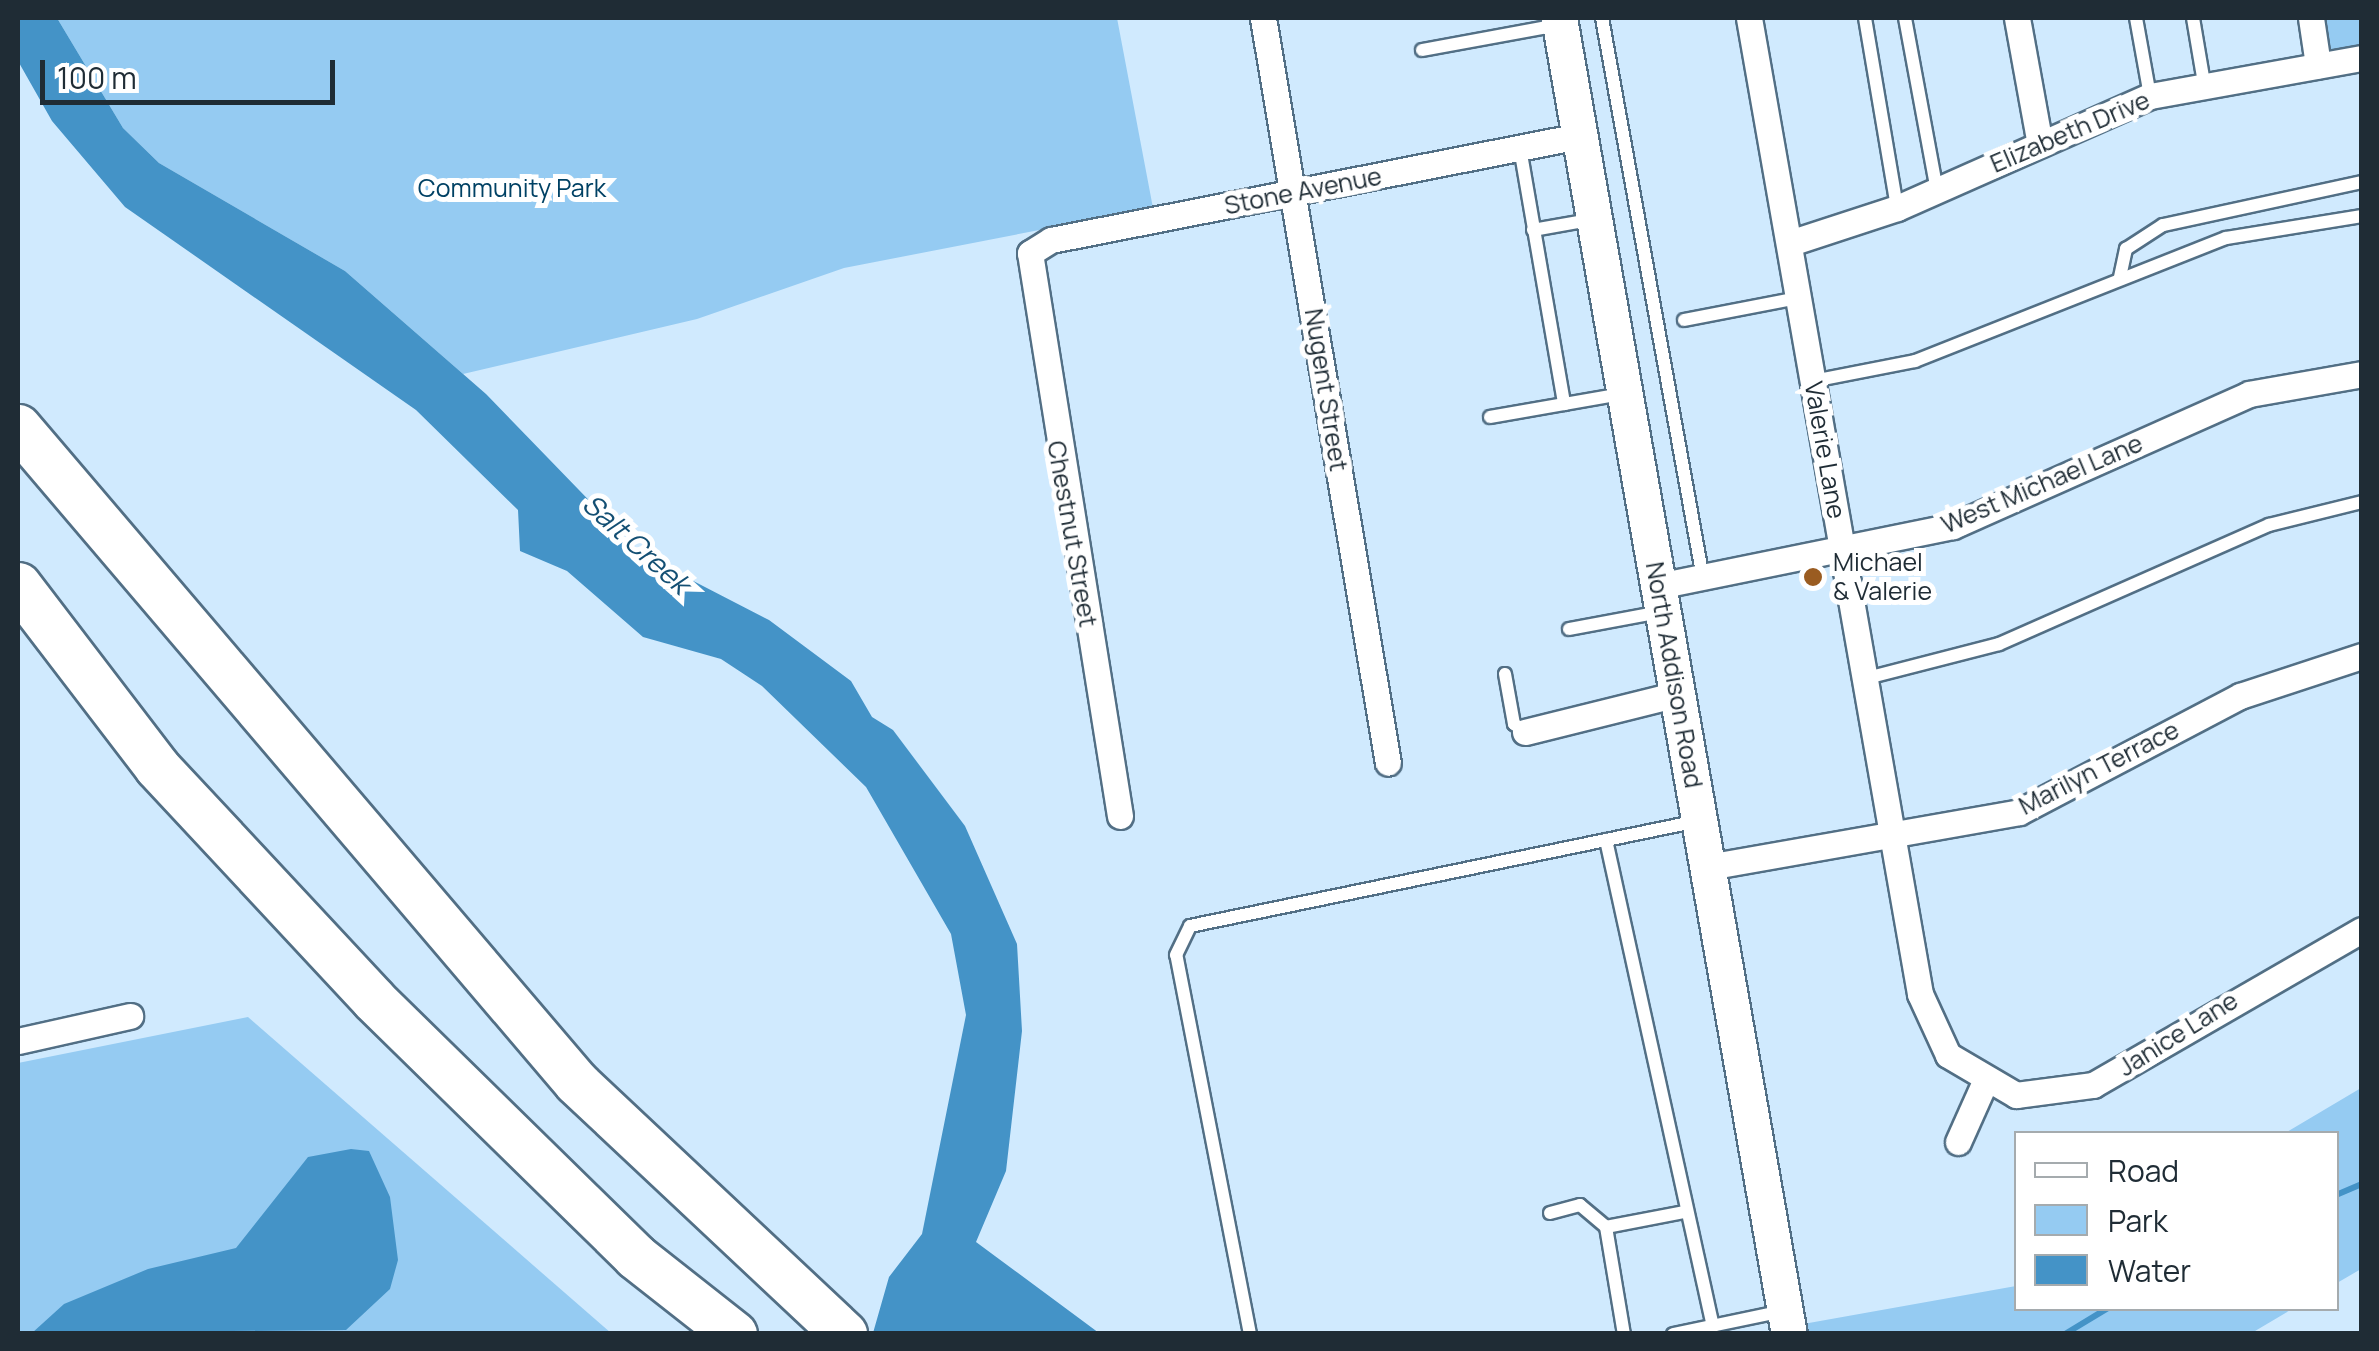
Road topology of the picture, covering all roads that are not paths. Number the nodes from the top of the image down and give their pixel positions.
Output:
1 (1263, 18) edge
2 (1602, 18) edge
3 (1749, 18) edge
4 (1865, 18) edge
5 (1906, 18) edge
6 (2017, 18) edge
7 (2136, 18) edge
8 (2193, 18) edge
9 (2311, 18) edge
10 (1559, 21) edge
11 (1422, 50) dead end
12 (2362, 58) edge
13 (2318, 65) junction
14 (2204, 83) junction
15 (2150, 96) junction
16 (1579, 136) junction
17 (2040, 144) junction
18 (1520, 148) junction
19 (2362, 182) edge
20 (1937, 191) junction
21 (1293, 193) junction
22 (1897, 208) junction
23 (2362, 216) edge
24 (1594, 219) junction
25 (1534, 230) junction
26 (1790, 243) junction
27 (1030, 253) joint
28 (2120, 277) junction
29 (1798, 298) junction
30 (1684, 320) dead end
31 (2362, 374) edge
32 (1813, 381) junction
33 (1625, 394) junction
34 (1564, 404) junction
35 (1490, 417) dead end
36 (18, 428) edge
37 (2362, 502) edge
38 (1843, 550) junction
39 (1703, 578) junction
40 (18, 586) edge
41 (1660, 599) junction
42 (1570, 629) dead end
43 (2362, 656) edge
44 (1504, 674) dead end
45 (1867, 678) junction
46 (1677, 694) junction
47 (1525, 732) joint
48 (1388, 763) dead end
49 (1120, 816) dead end
50 (1700, 820) junction
51 (1606, 840) junction
52 (1895, 840) junction
53 (1708, 866) junction
54 (2362, 930) edge
55 (130, 1016) dead end
56 (18, 1041) edge
57 (1948, 1055) joint
58 (1984, 1084) junction
59 (1958, 1142) dead end
60 (1684, 1212) junction
61 (1550, 1213) dead end
62 (1606, 1227) junction
63 (1788, 1322) edge
64 (1713, 1326) junction
65 (734, 1334) edge
66 (844, 1334) edge
67 (1250, 1334) edge
68 (1624, 1334) edge
69 (1673, 1334) edge

1 - 21 street, Nugent Street
2 - 39 lane
3 - 26 street, Valerie Lane
4 - 22 lane
5 - 20 lane
6 - 17 street
7 - 15 lane
8 - 14 lane
9 - 13 street
10 - 11 lane
10 - 16 street, North Addison Road
12 - 13 street, Elizabeth Drive
13 - 14 street, Elizabeth Drive
14 - 15 street, Elizabeth Drive
15 - 17 street, Elizabeth Drive
16 - 18 street, Stone Avenue
16 - 24 street, North Addison Road
17 - 20 street, Elizabeth Drive
18 - 21 street, Stone Avenue
18 - 25 lane
19 - 28 lane
20 - 22 street, Elizabeth Drive
21 - 27 street, Stone Avenue
21 - 48 street, Nugent Street
22 - 26 street, Elizabeth Drive
23 - 28 lane
24 - 25 lane
24 - 33 street, North Addison Road
25 - 34 lane
26 - 29 street, Valerie Lane
27 - 49 street, Chestnut Street
28 - 32 lane
29 - 30 lane
29 - 32 street, Valerie Lane
31 - 38 street, West Michael Lane
32 - 38 street, Valerie Lane
33 - 34 lane
33 - 41 street, North Addison Road
34 - 35 lane
36 - 66 highway
37 - 45 lane
38 - 39 street, West Michael Lane
38 - 45 street, Valerie Lane
39 - 41 street, West Michael Lane
40 - 65 highway
41 - 42 lane
41 - 46 street, North Addison Road
43 - 52 street, Marilyn Terrace
44 - 47 lane
45 - 52 street, Valerie Lane
46 - 47 street
46 - 50 street, North Addison Road
50 - 51 lane
50 - 53 street, North Addison Road
51 - 60 lane
51 - 67 lane
52 - 53 street, Marilyn Terrace
52 - 57 street, Valerie Lane
53 - 63 street, North Addison Road
54 - 58 street, Janice Lane
55 - 56 street
57 - 58 street, Janice Lane
58 - 59 street
60 - 62 lane
60 - 64 lane
61 - 62 lane
62 - 68 lane
63 - 64 lane
64 - 69 lane

